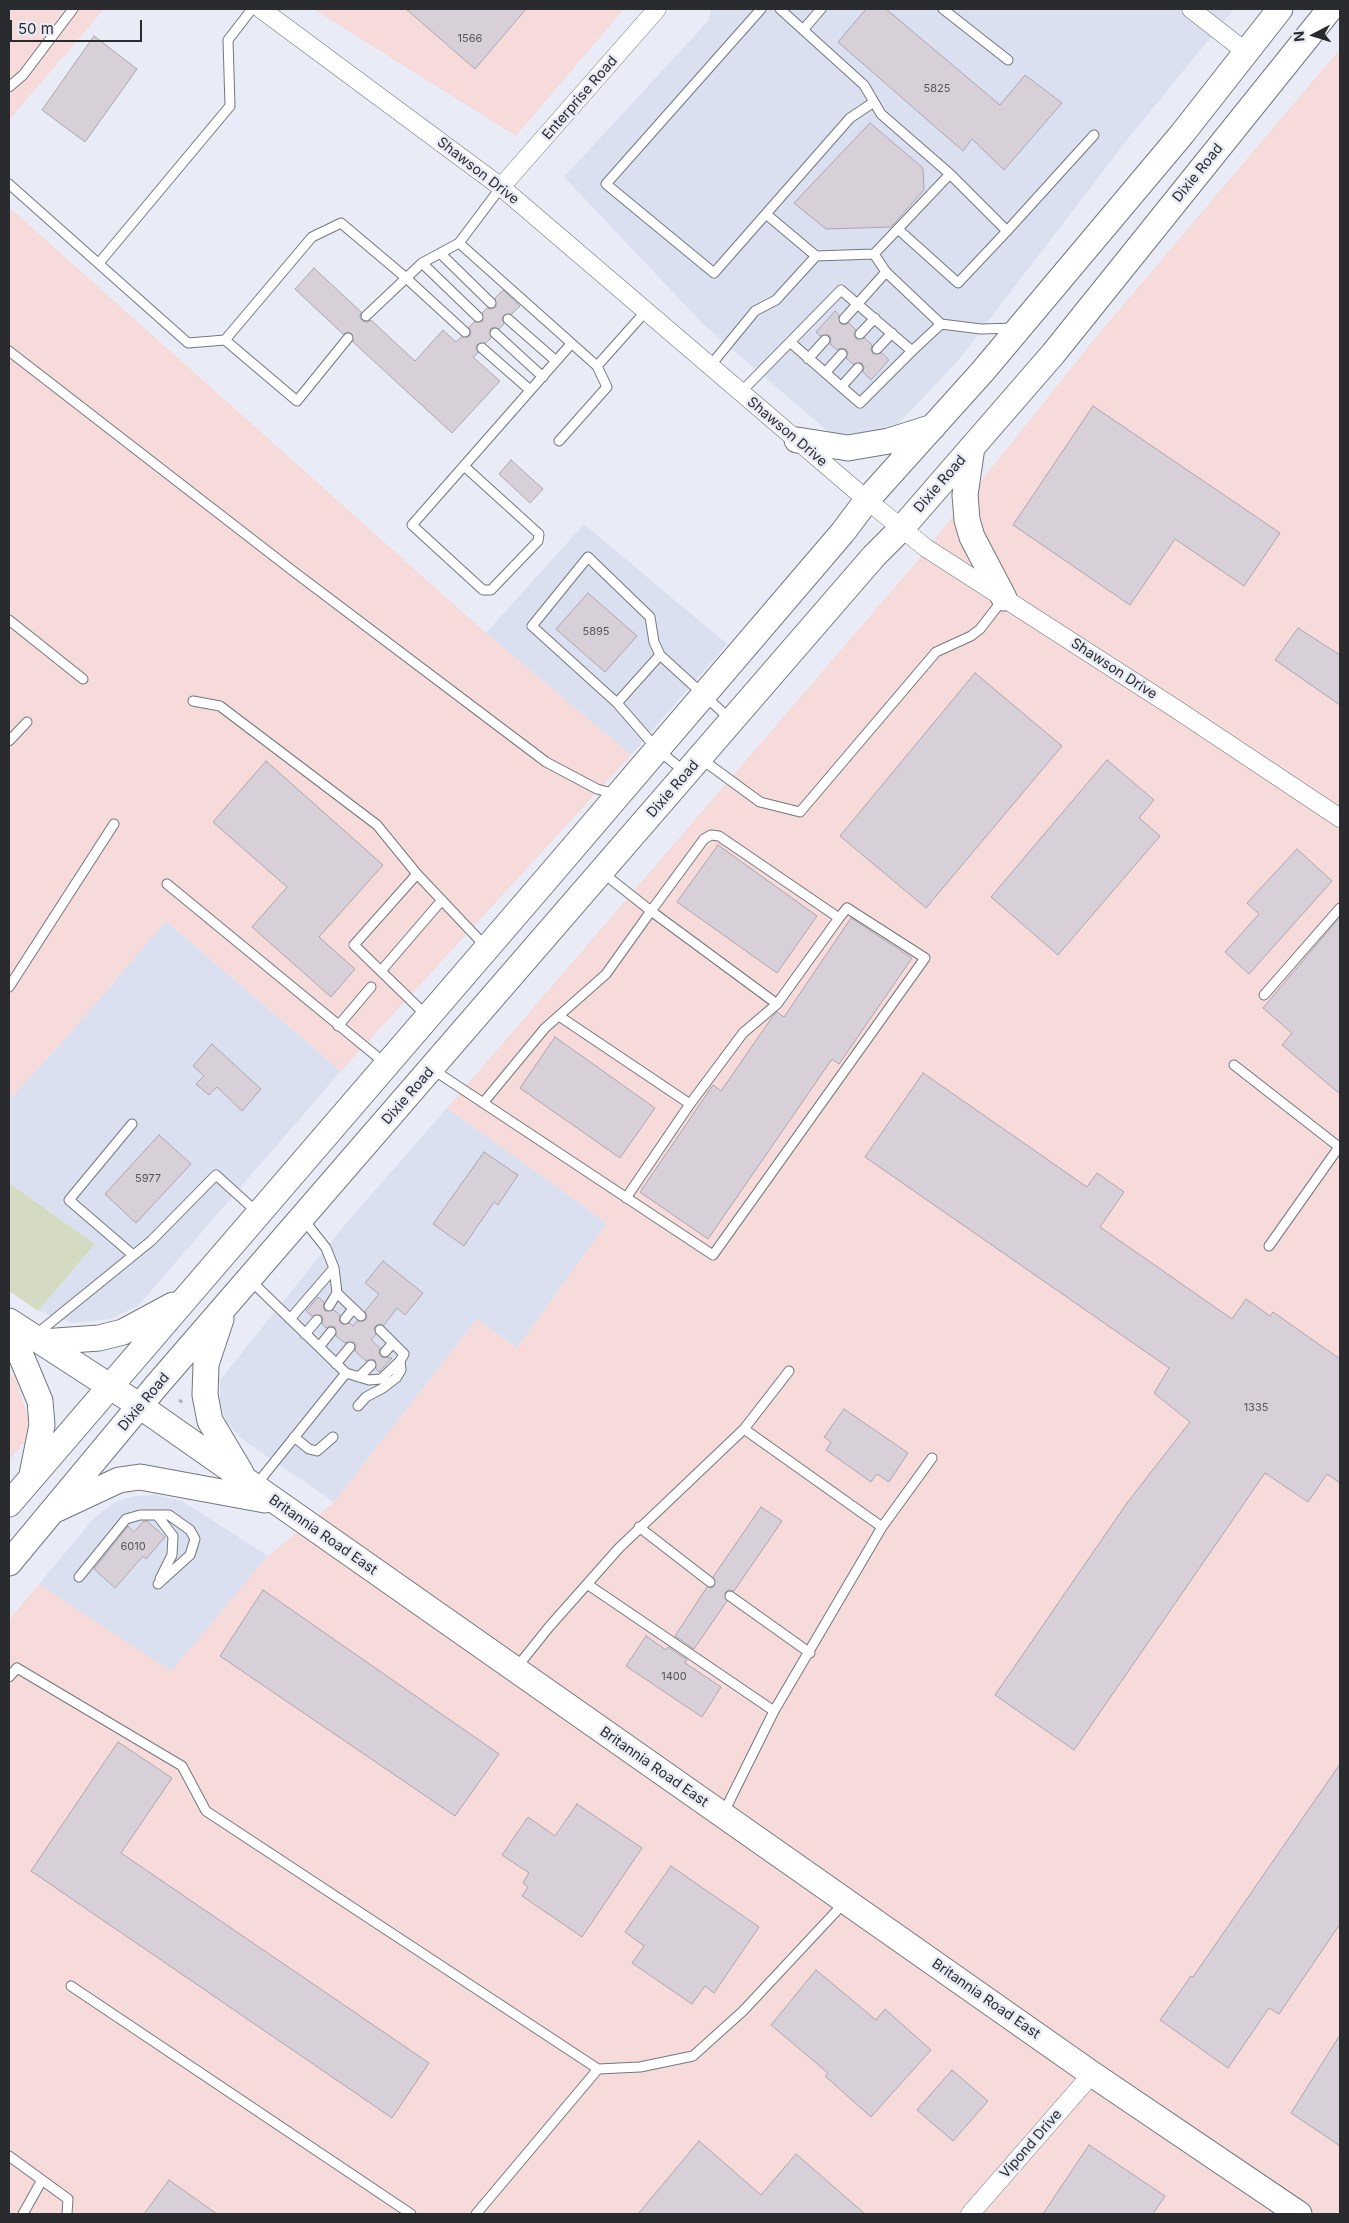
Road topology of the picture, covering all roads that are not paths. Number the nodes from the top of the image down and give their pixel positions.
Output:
1 (73, 9) edge
2 (252, 9) edge
3 (261, 9) edge
4 (658, 9) edge
5 (761, 9) edge
6 (780, 9) edge
7 (821, 9) edge
8 (943, 9) edge
9 (1191, 9) edge
10 (1280, 9) edge
11 (1330, 9) edge
12 (804, 30) junction
13 (1246, 52) junction
14 (1008, 60) dead end
15 (9, 87) edge
16 (874, 102) junction
17 (1094, 135) dead end
18 (950, 174) junction
19 (9, 184) edge
20 (501, 187) junction
21 (766, 214) junction
22 (898, 230) junction
23 (1007, 231) junction
24 (459, 243) junction
25 (441, 254) junction
26 (874, 254) junction
27 (816, 256) junction
28 (422, 263) junction
29 (99, 264) junction
30 (886, 272) junction
31 (406, 277) junction
32 (491, 303) dead end
33 (858, 303) junction
34 (646, 311) junction
35 (366, 316) dead end
36 (478, 318) dead end
37 (875, 318) junction
38 (508, 319) dead end
39 (844, 319) dead end
40 (941, 324) junction
41 (1020, 328) junction
42 (465, 332) dead end
43 (495, 333) dead end
44 (892, 333) junction
45 (860, 334) dead end
46 (348, 338) dead end
47 (225, 340) junction
48 (825, 340) dead end
49 (790, 342) junction
50 (571, 344) junction
51 (482, 348) dead end
52 (877, 349) dead end
53 (9, 351) edge
54 (912, 351) junction
55 (842, 354) dead end
56 (808, 359) junction
57 (556, 361) junction
58 (597, 366) junction
59 (710, 366) junction
60 (858, 368) dead end
61 (825, 373) junction
62 (543, 376) junction
63 (841, 387) junction
64 (530, 390) junction
65 (741, 392) junction
66 (933, 427) junction
67 (797, 440) junction
68 (559, 441) dead end
69 (972, 446) junction
70 (464, 466) junction
71 (867, 500) junction
72 (902, 528) junction
73 (1004, 598) junction
74 (9, 620) edge
75 (660, 655) junction
76 (83, 679) dead end
77 (704, 695) junction
78 (193, 701) dead end
79 (617, 703) junction
80 (732, 721) junction
81 (27, 722) dead end
82 (9, 741) edge
83 (657, 749) junction
84 (693, 766) junction
85 (618, 795) junction
86 (1340, 818) edge
87 (114, 824) dead end
88 (601, 872) junction
89 (417, 874) junction
90 (167, 884) dead end
91 (442, 900) junction
92 (1340, 908) edge
93 (652, 911) junction
94 (839, 918) junction
95 (487, 948) junction
96 (381, 971) junction
97 (9, 987) edge
98 (371, 987) dead end
99 (1264, 994) dead end
100 (777, 1004) junction
101 (428, 1016) junction
102 (559, 1016) junction
103 (338, 1026) junction
104 (387, 1064) junction
105 (1234, 1066) dead end
106 (432, 1069) junction
107 (483, 1103) junction
108 (690, 1104) junction
109 (132, 1124) dead end
110 (1340, 1147) edge
111 (626, 1198) junction
112 (258, 1214) junction
113 (302, 1218) junction
114 (1269, 1246) dead end
115 (133, 1255) junction
116 (334, 1268) junction
117 (249, 1280) junction
118 (337, 1294) junction
119 (186, 1298) junction
120 (329, 1306) dead end
121 (224, 1309) junction
122 (353, 1309) junction
123 (361, 1316) dead end
124 (290, 1319) junction
125 (345, 1319) dead end
126 (9, 1320) edge
127 (317, 1320) dead end
128 (9, 1327) edge
129 (380, 1330) dead end
130 (332, 1332) dead end
131 (305, 1334) junction
132 (38, 1340) junction
133 (393, 1343) junction
134 (319, 1347) junction
135 (350, 1347) dead end
136 (385, 1352) dead end
137 (400, 1361) junction
138 (336, 1364) junction
139 (371, 1365) dead end
140 (789, 1371) dead end
141 (346, 1373) junction
142 (359, 1377) junction
143 (110, 1387) junction
144 (140, 1406) junction
145 (358, 1406) dead end
146 (744, 1428) junction
147 (294, 1437) junction
148 (333, 1437) dead end
149 (932, 1458) dead end
150 (32, 1478) junction
151 (250, 1484) junction
152 (276, 1502) junction
153 (9, 1504) edge
154 (50, 1512) junction
155 (158, 1515) junction
156 (639, 1527) junction
157 (882, 1527) junction
158 (9, 1563) edge
159 (79, 1577) dead end
160 (710, 1582) dead end
161 (587, 1584) junction
162 (730, 1596) dead end
163 (810, 1653) junction
164 (515, 1669) junction
165 (9, 1677) edge
166 (774, 1711) junction
167 (723, 1815) junction
168 (846, 1900) junction
169 (71, 1986) dead end
170 (598, 2069) junction
171 (1092, 2074) junction
172 (9, 2156) edge
173 (42, 2180) junction
174 (22, 2214) edge
175 (67, 2214) edge
176 (411, 2214) edge
177 (476, 2214) edge
178 (970, 2214) edge
179 (1299, 2214) edge

1 - 15 lane
2 - 29 lane
3 - 20 street, Shawson Drive
4 - 20 street, Enterprise Road
5 - 21 lane
6 - 12 lane
7 - 12 lane
8 - 14 lane
9 - 13 street
10 - 13 main road
11 - 69 main road, Dixie Road
12 - 16 lane
13 - 41 main road
16 - 18 lane
16 - 21 lane
17 - 23 lane
18 - 22 lane
18 - 23 lane
19 - 29 lane
20 - 24 lane
20 - 34 street, Shawson Drive
21 - 27 lane
22 - 23 lane
22 - 26 lane
24 - 25 lane
24 - 50 lane
25 - 28 lane
25 - 32 lane
26 - 27 lane
26 - 30 lane
27 - 59 lane
28 - 31 lane
28 - 36 lane
29 - 47 lane
30 - 33 lane
30 - 40 lane
31 - 35 lane
31 - 42 lane
31 - 47 lane
33 - 37 lane
33 - 39 lane
33 - 49 lane
34 - 58 lane
34 - 59 street, Shawson Drive
37 - 44 lane
37 - 45 lane
38 - 57 lane
40 - 41 lane
40 - 54 lane
41 - 66 main road
43 - 62 lane
44 - 52 lane
44 - 54 lane
46 - 47 lane
48 - 56 lane
49 - 56 lane
49 - 65 lane
50 - 57 lane
50 - 58 lane
51 - 64 lane
53 - 85 lane
54 - 63 lane
55 - 61 lane
56 - 61 lane
57 - 62 lane
58 - 68 lane
59 - 65 street, Shawson Drive
60 - 63 lane
61 - 63 lane
62 - 64 lane
64 - 70 lane
65 - 67 street, Shawson Drive
66 - 67 main road
66 - 71 main road
67 - 71 street, Shawson Drive
69 - 72 main road, Dixie Road
69 - 73 main road
70 - 70 lane
71 - 72 street, Shawson Drive
71 - 77 main road
72 - 73 street, Shawson Drive
72 - 80 main road, Dixie Road
73 - 84 lane
73 - 86 street, Shawson Drive
74 - 76 lane
75 - 77 lane
75 - 79 lane
75 - 79 lane
77 - 80 lane
77 - 83 main road
78 - 89 lane
79 - 83 lane
80 - 84 main road, Dixie Road
81 - 82 lane
83 - 84 lane
83 - 85 main road
84 - 88 main road, Dixie Road
85 - 95 main road
87 - 97 lane
88 - 93 lane
88 - 106 main road, Dixie Road
89 - 91 lane
89 - 96 lane
90 - 103 lane
91 - 95 lane
91 - 96 lane
92 - 99 lane
93 - 94 lane
93 - 100 lane
93 - 102 lane
94 - 100 lane
94 - 111 lane
95 - 101 main road
96 - 101 lane
98 - 103 lane
100 - 108 lane
101 - 104 main road
102 - 107 lane
102 - 108 lane
103 - 104 lane
104 - 112 main road
105 - 110 lane
106 - 107 lane
106 - 113 main road, Dixie Road
107 - 111 lane
108 - 111 lane
109 - 115 lane
110 - 114 lane
112 - 115 lane
112 - 119 main road
113 - 116 lane
113 - 117 main road, Dixie Road
115 - 132 lane
116 - 118 lane
116 - 124 lane
117 - 121 main road, Dixie Road
117 - 124 lane
118 - 120 lane
118 - 122 lane
119 - 132 main road
119 - 143 main road
121 - 144 main road, Dixie Road
121 - 151 main road
122 - 123 lane
122 - 125 lane
124 - 131 lane
126 - 132 main road, Britannia Road East
127 - 131 lane
128 - 150 main road
129 - 133 lane
130 - 134 lane
131 - 134 lane
132 - 143 main road, Britannia Road East
133 - 136 lane
133 - 137 lane
134 - 138 lane
135 - 138 lane
137 - 142 lane
137 - 145 lane
138 - 141 lane
139 - 142 lane
140 - 146 lane
141 - 142 lane
141 - 147 lane
143 - 144 main road, Britannia Road East
143 - 150 main road
144 - 151 main road, Britannia Road East
144 - 154 main road, Dixie Road
146 - 156 lane
146 - 157 lane
147 - 148 lane
147 - 151 lane
149 - 157 lane
150 - 153 main road
151 - 152 main road, Britannia Road East
152 - 154 main road
152 - 164 main road, Britannia Road East
154 - 158 main road, Dixie Road
155 - 155 lane
155 - 159 lane
156 - 160 lane
156 - 161 lane
157 - 163 lane
161 - 164 lane
161 - 166 lane
162 - 163 lane
163 - 166 lane
164 - 167 main road, Britannia Road East
165 - 170 lane
166 - 167 lane
167 - 168 main road, Britannia Road East
168 - 170 lane
168 - 171 main road, Britannia Road East
169 - 176 lane
170 - 177 lane
171 - 178 street, Vipond Drive
171 - 179 main road, Britannia Road East
172 - 173 lane
173 - 174 lane
173 - 175 lane

